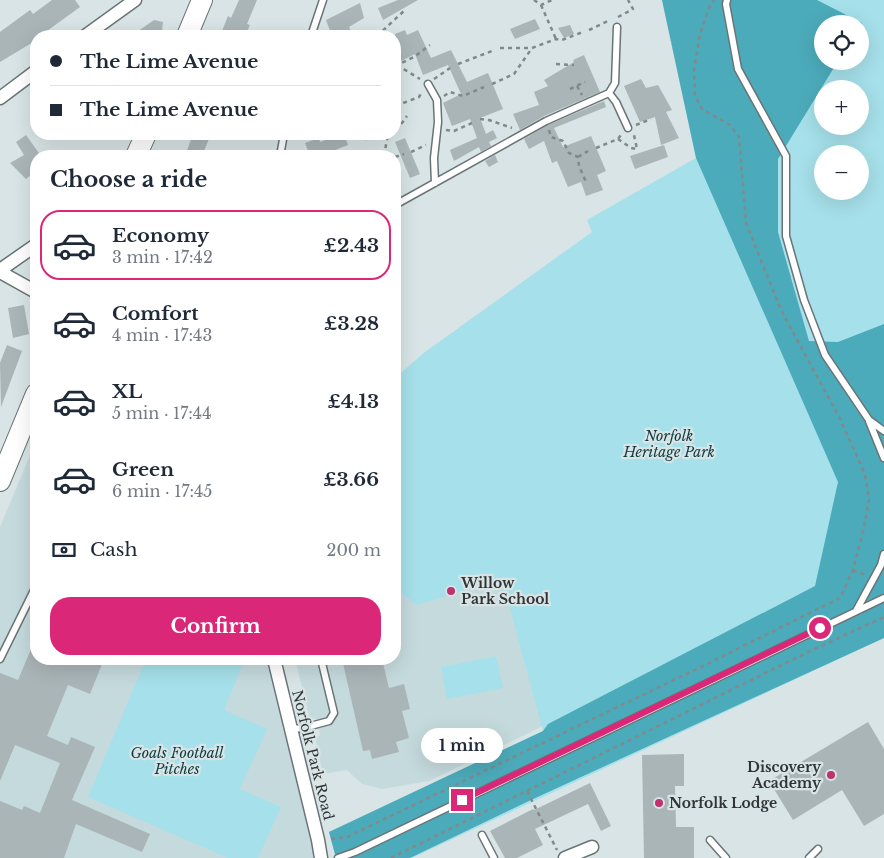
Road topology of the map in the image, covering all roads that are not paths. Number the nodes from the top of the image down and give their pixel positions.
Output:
1 (135, 0) edge
2 (202, 0) edge
3 (322, 0) edge
4 (727, 0) edge
5 (617, 27) dead end
6 (93, 30) edge
7 (190, 30) edge
8 (313, 30) edge
9 (30, 76) edge
10 (428, 84) road end
11 (609, 93) junction
12 (0, 98) edge
13 (628, 128) dead end
14 (435, 183) junction
15 (401, 202) edge
16 (30, 249) edge
17 (0, 271) edge
18 (30, 288) edge
19 (30, 408) edge
20 (869, 420) junction
21 (884, 431) edge
22 (884, 458) edge
23 (0, 481) edge
24 (884, 554) edge
25 (30, 598) edge
26 (884, 598) edge
27 (856, 611) junction
28 (0, 659) edge
29 (275, 665) edge
30 (322, 665) edge
31 (291, 729) junction
32 (482, 835) dead end
33 (710, 840) dead end
34 (592, 846) dead end
35 (818, 849) dead end
36 (321, 858) edge
37 (338, 858) edge
38 (494, 858) edge
39 (565, 858) edge
40 (726, 858) edge
41 (809, 858) edge

1 - 6 street
2 - 7 main road
3 - 8 lane
4 - 20 lane
5 - 11 lane
9 - 12 street
10 - 14 lane
11 - 13 lane
11 - 14 lane
14 - 15 lane
16 - 17 street
17 - 18 street
19 - 23 main road
20 - 21 lane
20 - 22 lane
24 - 27 lane
25 - 28 lane
26 - 27 lane
27 - 37 lane
29 - 31 street, Norfolk Park Road
30 - 31 lane
31 - 36 street, Norfolk Park Road
32 - 38 lane
33 - 40 lane
34 - 39 street
35 - 41 lane

